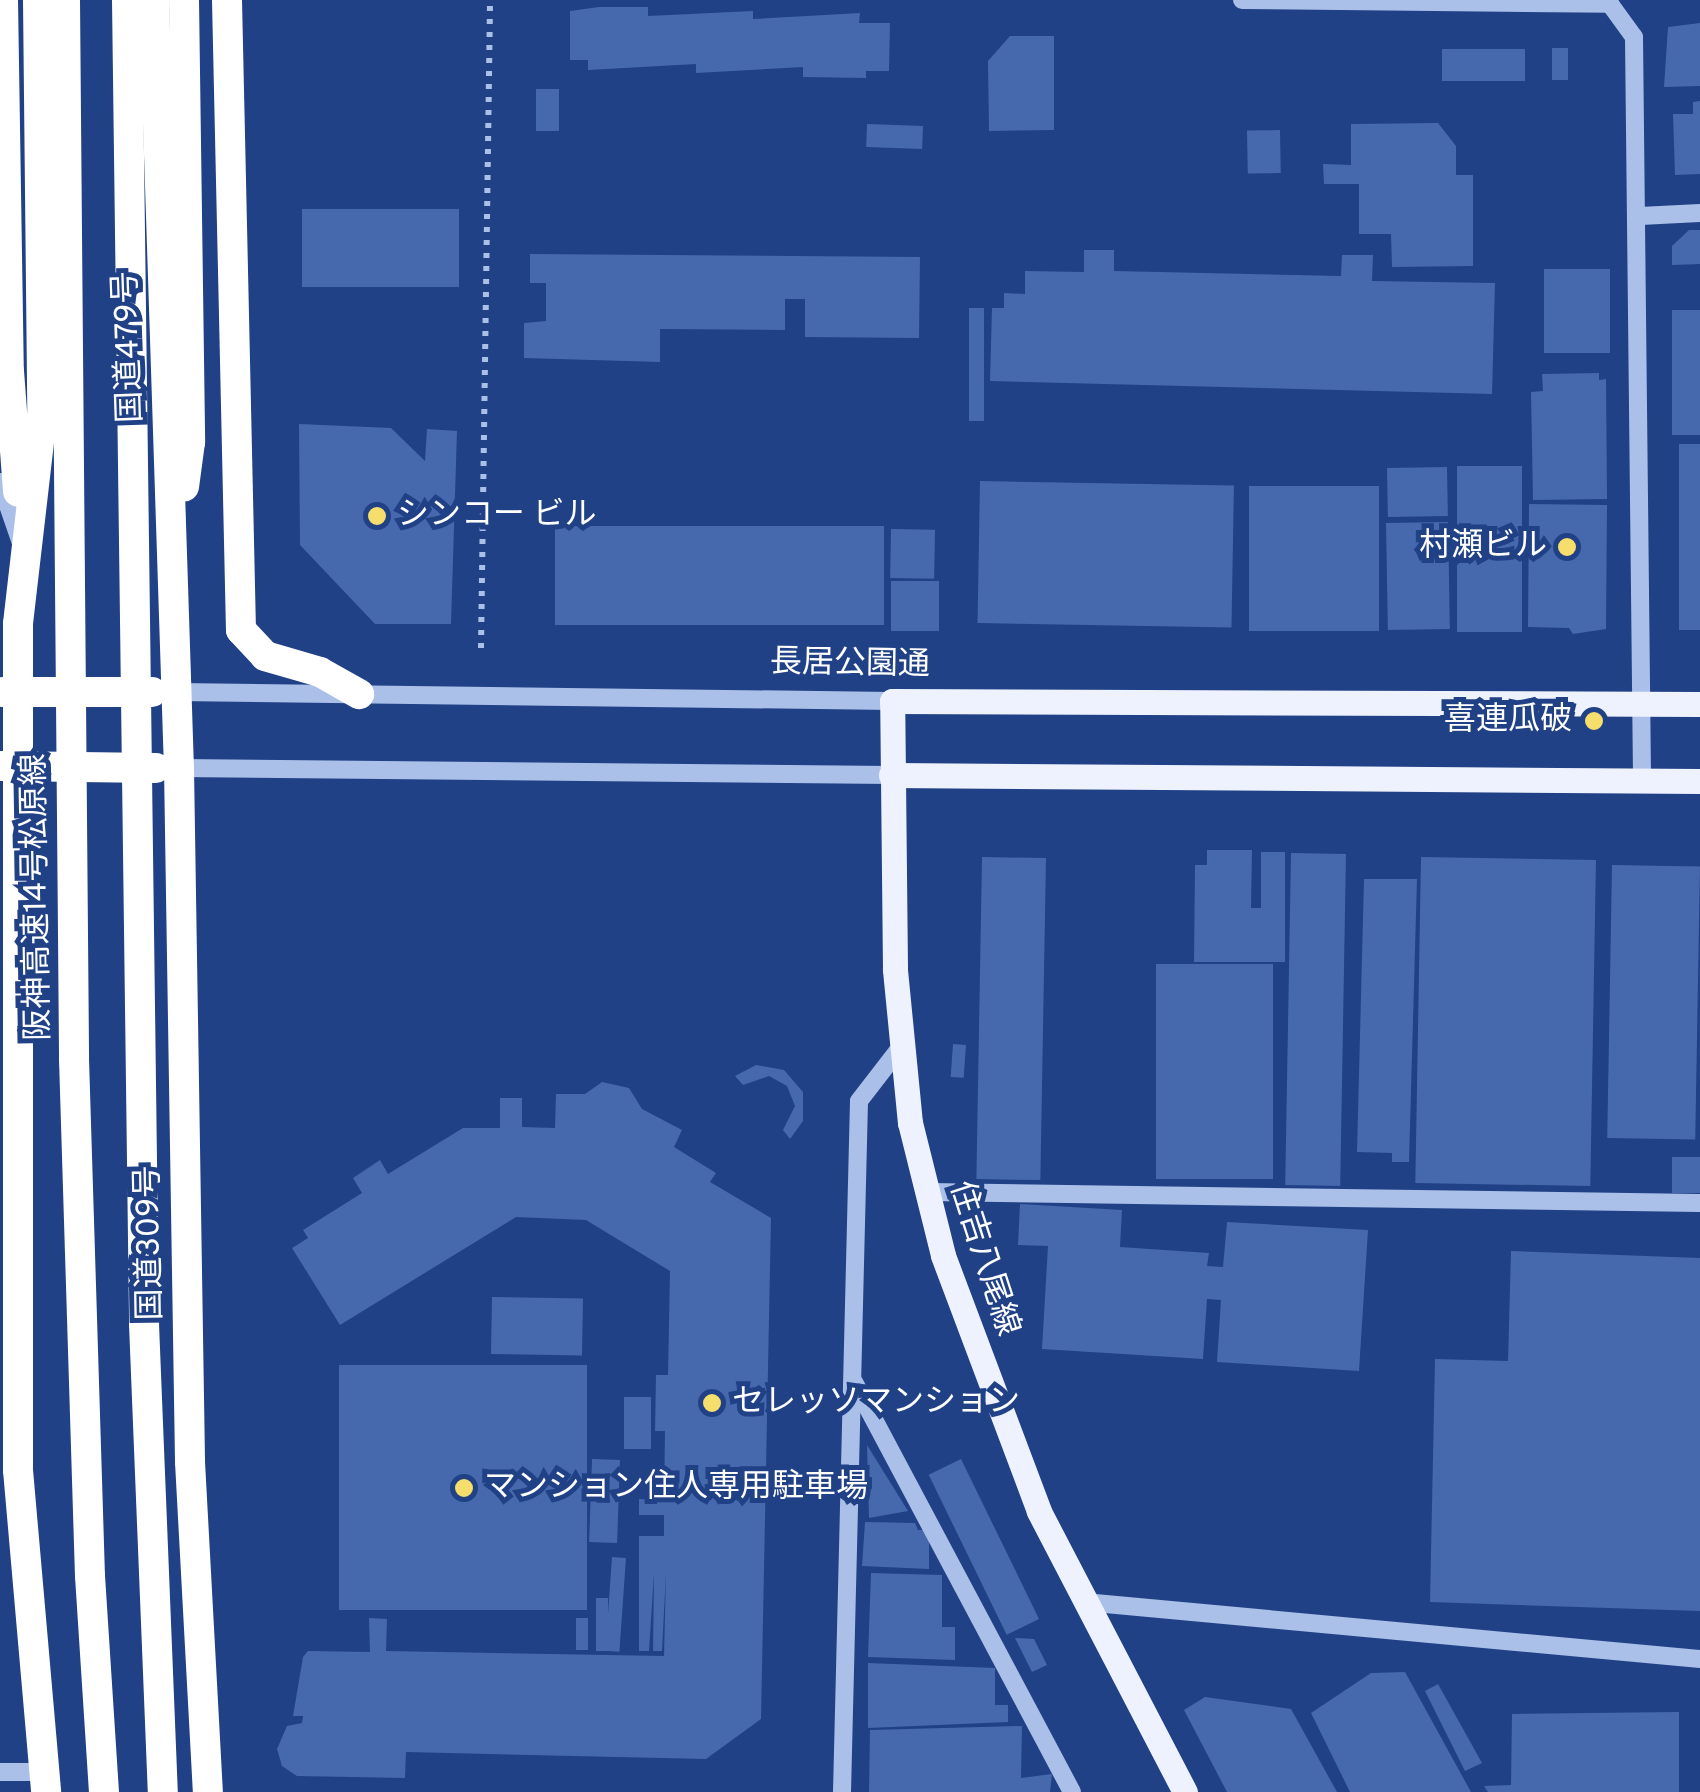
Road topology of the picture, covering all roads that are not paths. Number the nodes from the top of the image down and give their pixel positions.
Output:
1 (3, 0) edge
2 (38, 0) edge
3 (64, 0) edge
4 (127, 0) edge
5 (154, 0) edge
6 (184, 0) edge
7 (226, 0) edge
8 (1242, 0) edge
9 (1610, 2) edge
10 (1700, 213) edge
11 (1640, 216) junction
12 (0, 482) edge
13 (22, 547) junction
14 (174, 570) junction
15 (10, 692) edge
16 (177, 692) junction
17 (359, 694) junction
18 (892, 702) junction
19 (1641, 704) junction
20 (1700, 704) edge
21 (10, 766) edge
22 (179, 768) junction
23 (890, 776) junction
24 (1642, 780) junction
25 (1700, 781) edge
26 (902, 1044) junction
27 (927, 1192) junction
28 (1700, 1203) edge
29 (852, 1378) junction
30 (9, 1470) edge
31 (1084, 1602) junction
32 (1700, 1659) edge
33 (0, 1772) edge
34 (44, 1782) edge
35 (104, 1792) edge
36 (163, 1792) edge
37 (208, 1792) edge
38 (842, 1792) edge
39 (1072, 1792) edge
40 (1185, 1792) edge

1 - 13 highway
2 - 13 highway
3 - 35 highway, 阪神高速14号松原線
4 - 36 highway
5 - 14 highway, 国道479号
6 - 14 highway
7 - 17 highway
8 - 9 street
9 - 11 street
10 - 11 street
11 - 19 street
12 - 13 street
13 - 15 highway
14 - 16 highway, 国道479号
15 - 16 highway, 長居公園通
15 - 21 highway
16 - 17 street, 長居公園通
16 - 22 highway, 国道309号
17 - 18 street, 長居公園通
18 - 19 main road, 長居公園通
18 - 23 main road, 住吉八尾線
19 - 20 main road, 長居公園通
19 - 24 street
21 - 22 highway
21 - 30 highway
22 - 23 street
22 - 37 highway, 国道309号
23 - 24 main road
23 - 26 main road, 住吉八尾線
24 - 25 main road
26 - 27 main road, 住吉八尾線
26 - 29 street
27 - 28 street
27 - 31 main road, 住吉八尾線
29 - 38 street
29 - 39 street
30 - 34 highway
31 - 32 street
31 - 40 main road, 住吉八尾線
33 - 34 street

